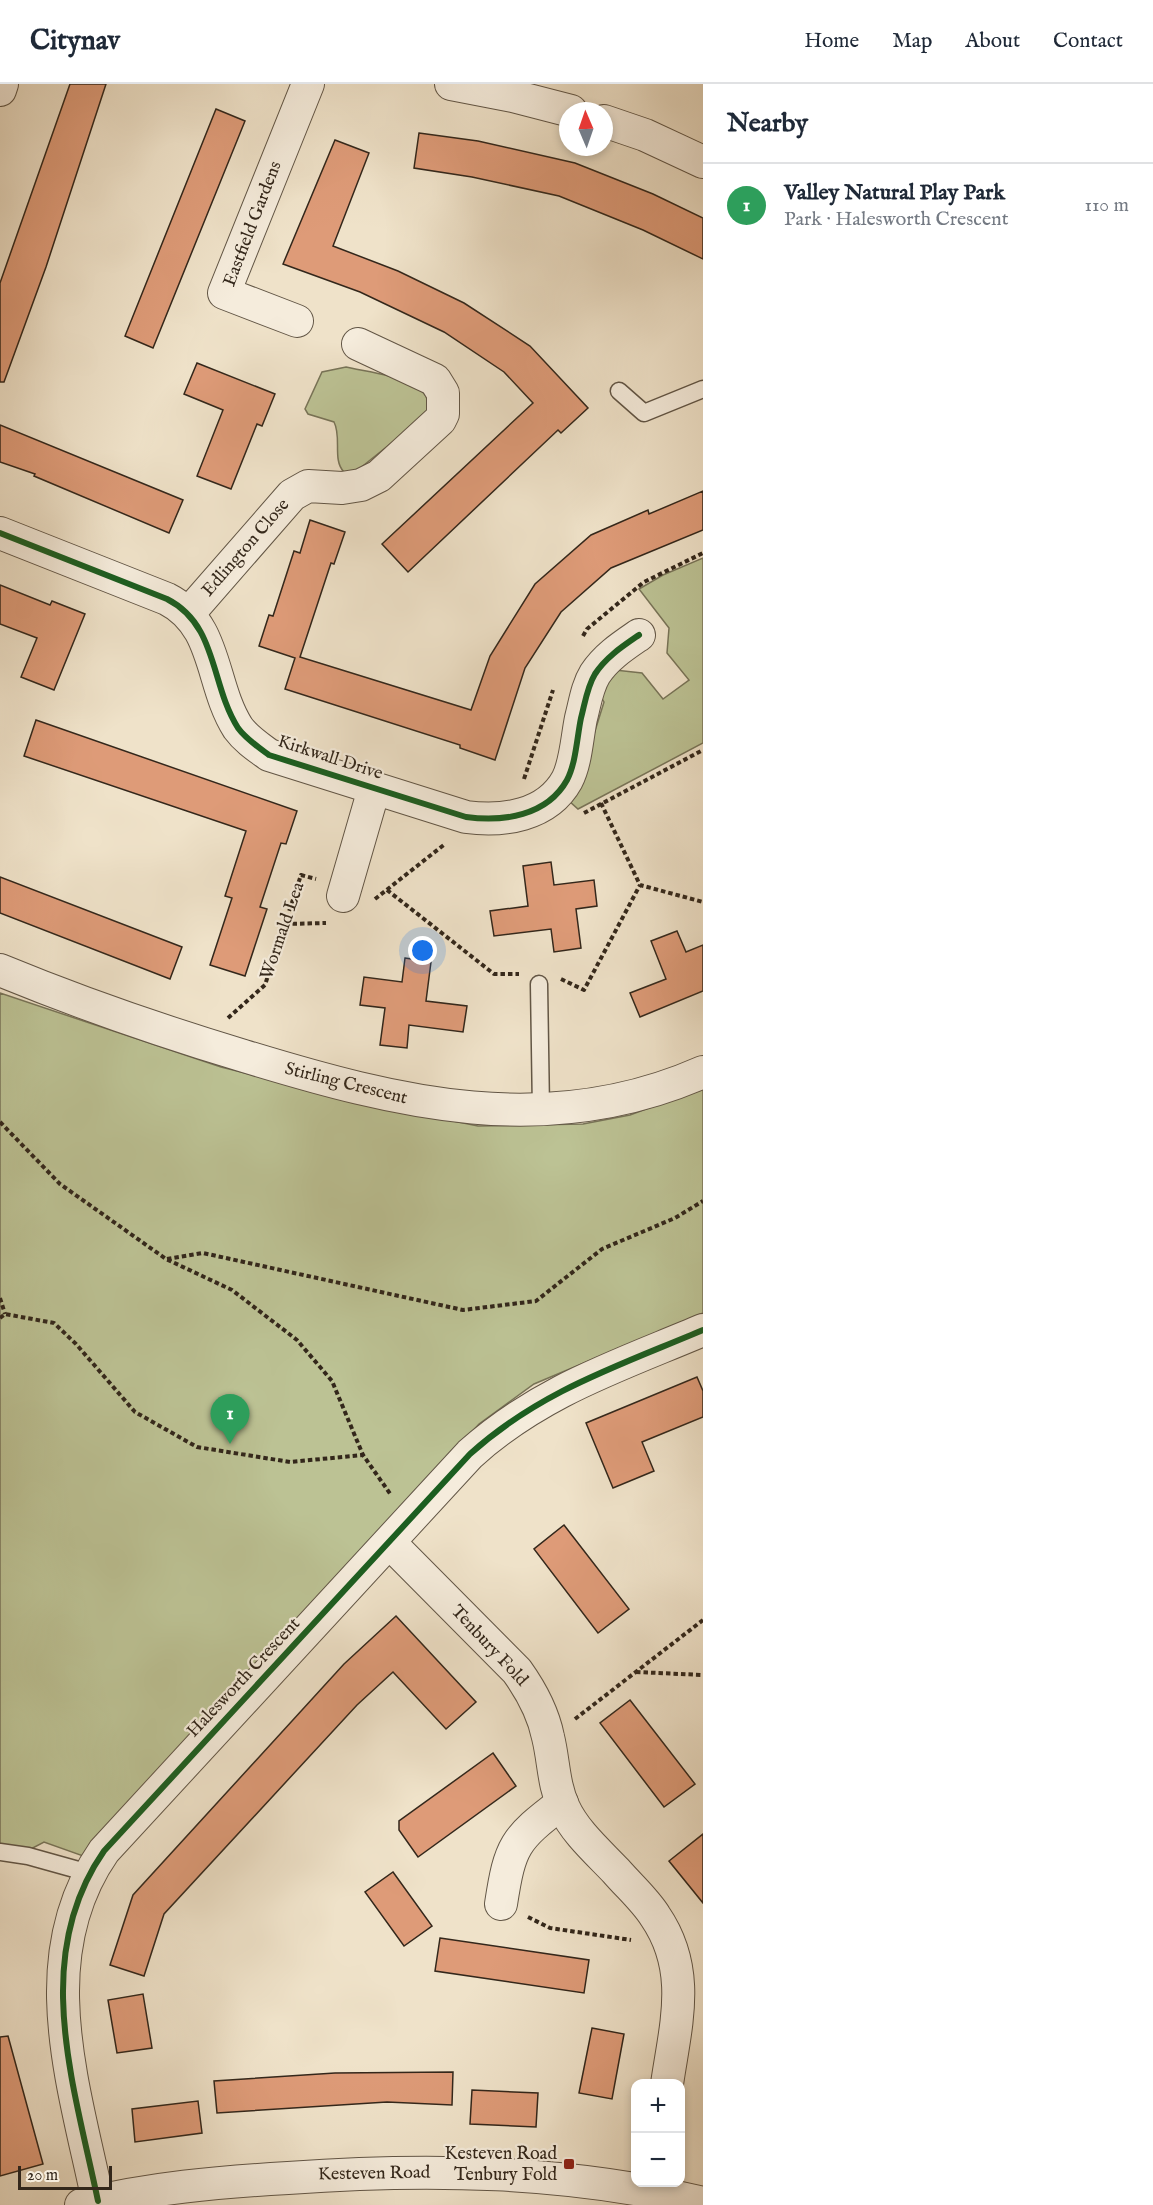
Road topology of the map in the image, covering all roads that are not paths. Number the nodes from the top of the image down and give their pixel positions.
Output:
1 (2, 84) edge
2 (308, 84) edge
3 (451, 84) edge
4 (0, 90) edge
5 (559, 108) edge
6 (613, 124) edge
7 (703, 162) edge
8 (297, 321) dead end
9 (358, 344) dead end
10 (703, 389) edge
11 (619, 391) dead end
12 (0, 533) edge
13 (189, 614) junction
14 (639, 635) dead end
15 (374, 789) junction
16 (347, 902) road end
17 (0, 970) edge
18 (539, 977) road end
19 (703, 1072) edge
20 (541, 1110) junction
21 (703, 1330) edge
22 (400, 1532) junction
23 (562, 1803) junction
24 (0, 1852) edge
25 (88, 1873) junction
26 (501, 1904) road end
27 (668, 2079) edge
28 (631, 2184) edge
29 (656, 2187) edge
30 (245, 2193) edge
31 (89, 2203) edge
32 (703, 2203) edge

1 - 4 street
2 - 8 street, Eastfield Gardens
3 - 5 street
6 - 7 street
9 - 13 street, Edlington Close
10 - 11 lane
12 - 13 street, Kirkwall Drive
13 - 15 street, Kirkwall Drive
14 - 15 street, Kirkwall Drive
15 - 16 street
17 - 20 street, Stirling Crescent
18 - 20 lane
19 - 20 street, Stirling Crescent
21 - 22 street, Halesworth Crescent
22 - 23 street, Tenbury Fold
22 - 25 street, Halesworth Crescent
23 - 26 street
23 - 27 street, Tenbury Fold
24 - 25 lane
25 - 31 street, Halesworth Crescent
28 - 30 street, Kesteven Road
29 - 32 street, Kesteven Road
30 - 31 street, Kesteven Road

